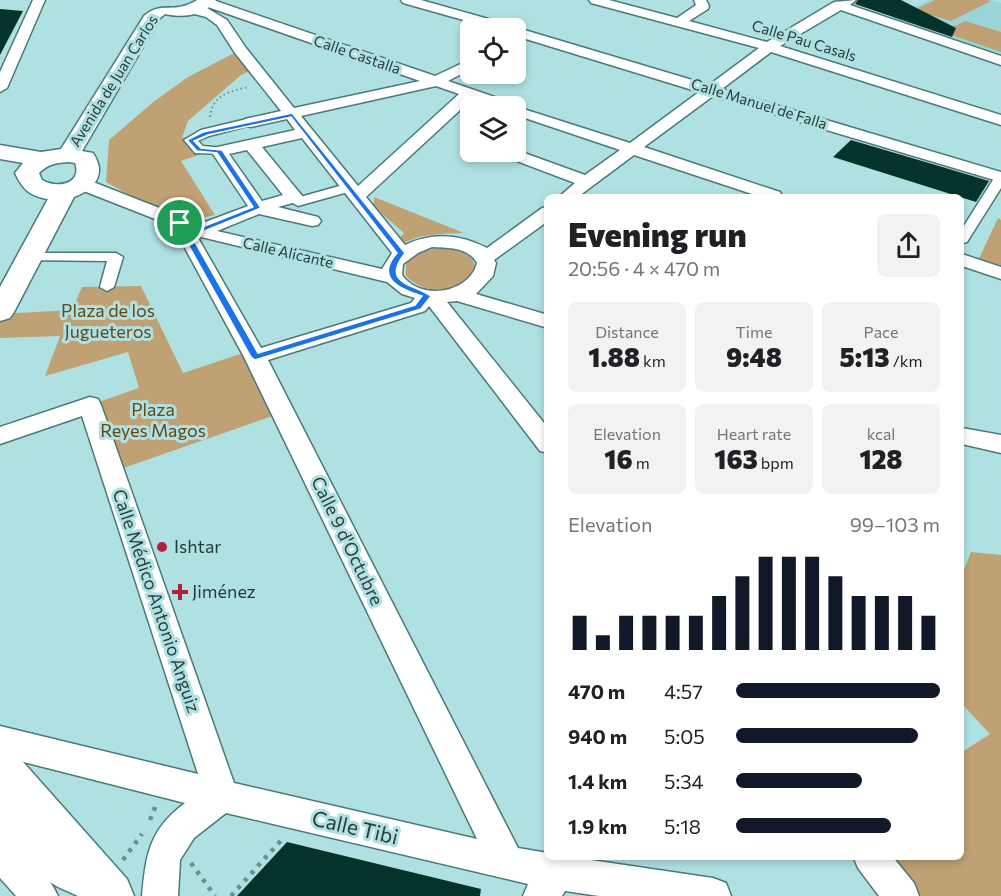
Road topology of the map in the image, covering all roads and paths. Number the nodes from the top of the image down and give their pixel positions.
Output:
1 (39, 0) edge
2 (407, 0) edge
3 (595, 0) edge
4 (617, 0) edge
5 (699, 0) edge
6 (844, 3) edge
7 (185, 5) edge
8 (470, 18) edge
9 (682, 20) junction
10 (526, 37) edge
11 (773, 45) junction
12 (1001, 61) edge
13 (460, 69) edge
14 (435, 82) junction
15 (256, 86) dead end
16 (0, 88) edge
17 (711, 90) junction
18 (468, 94) junction
19 (474, 96) edge
20 (526, 113) edge
21 (1001, 113) edge
22 (292, 114) junction
23 (1001, 120) edge
24 (252, 122) junction
25 (306, 132) junction
26 (251, 144) junction
27 (632, 149) junction
28 (219, 151) junction
29 (0, 152) edge
30 (76, 157) junction
31 (526, 159) edge
32 (0, 166) edge
33 (33, 166) junction
34 (1001, 178) edge
35 (588, 182) junction
36 (64, 189) junction
37 (353, 192) junction
38 (571, 194) edge
39 (768, 194) edge
40 (298, 202) dead end
41 (258, 208) junction
42 (544, 215) edge
43 (312, 221) dead end
44 (180, 223) junction
45 (200, 231) junction
46 (964, 237) edge
47 (402, 253) junction
48 (29, 257) junction
49 (485, 258) junction
50 (964, 261) edge
51 (0, 272) edge
52 (1001, 273) edge
53 (394, 279) junction
54 (107, 287) dead end
55 (456, 294) junction
56 (429, 296) junction
57 (0, 312) edge
58 (544, 321) edge
59 (255, 357) junction
60 (0, 436) edge
61 (964, 436) edge
62 (544, 440) edge
63 (1001, 444) edge
64 (0, 741) edge
65 (0, 769) edge
66 (166, 782) junction
67 (222, 796) junction
68 (303, 816) junction
69 (0, 824) edge
70 (0, 853) edge
71 (873, 860) edge
72 (507, 863) junction
73 (555, 875) edge
74 (106, 891) edge
75 (40, 896) edge
76 (160, 896) edge
77 (231, 896) edge
78 (713, 896) edge
79 (901, 896) edge

1 - 16 street
2 - 8 street
3 - 9 street, Calle Pau Casals
4 - 9 street, Calle Pau Casals
5 - 9 street
6 - 11 street
6 - 12 street
7 - 14 street, Calle Castalla
7 - 22 street
7 - 30 main road, Avenida de Juan Carlos
9 - 11 street, Calle Pau Casals
10 - 17 street, Calle Manuel de Falla
11 - 17 street
11 - 21 street, Calle Pau Casals
11 - 23 street, Calle Pau Casals
13 - 14 street
14 - 18 street, Calle Castalla
14 - 22 street
15 - 24 path
17 - 27 street
17 - 34 street, Calle Manuel de Falla
18 - 19 street, Calle Castalla
18 - 37 street
20 - 27 street
22 - 24 street
22 - 25 street
24 - 28 street
25 - 26 street
25 - 37 street
26 - 28 street
26 - 41 street
27 - 35 street
27 - 39 street
28 - 41 street
29 - 33 main road
30 - 33 main road
30 - 36 main road
31 - 35 street
32 - 33 main road
33 - 36 main road
34 - 46 street
35 - 38 street
36 - 44 street, Calle Alicante
36 - 48 main road
36 - 51 main road
37 - 40 street
37 - 47 street
41 - 43 street
41 - 45 street
42 - 49 street
44 - 45 street, Calle Alicante
44 - 59 street, Calle 9 d'Octubre
45 - 53 street, Calle Alicante
47 - 49 street
47 - 53 street
48 - 54 street
48 - 57 main road
49 - 55 street
50 - 52 street
53 - 56 street
55 - 56 street
55 - 58 street
56 - 59 street
56 - 62 street
59 - 72 street, Calle 9 d'Octubre
60 - 67 street, Calle Médico Antonio Anguiz
61 - 63 street
64 - 66 street, Calle Tibi
65 - 74 main road
66 - 67 street, Calle Tibi
66 - 74 path
67 - 68 street, Calle Tibi
67 - 76 street
68 - 72 street, Calle Tibi
68 - 77 path
69 - 74 main road
70 - 75 street
71 - 79 street
72 - 73 street, Calle Tibi
73 - 78 street, Calle Tibi

